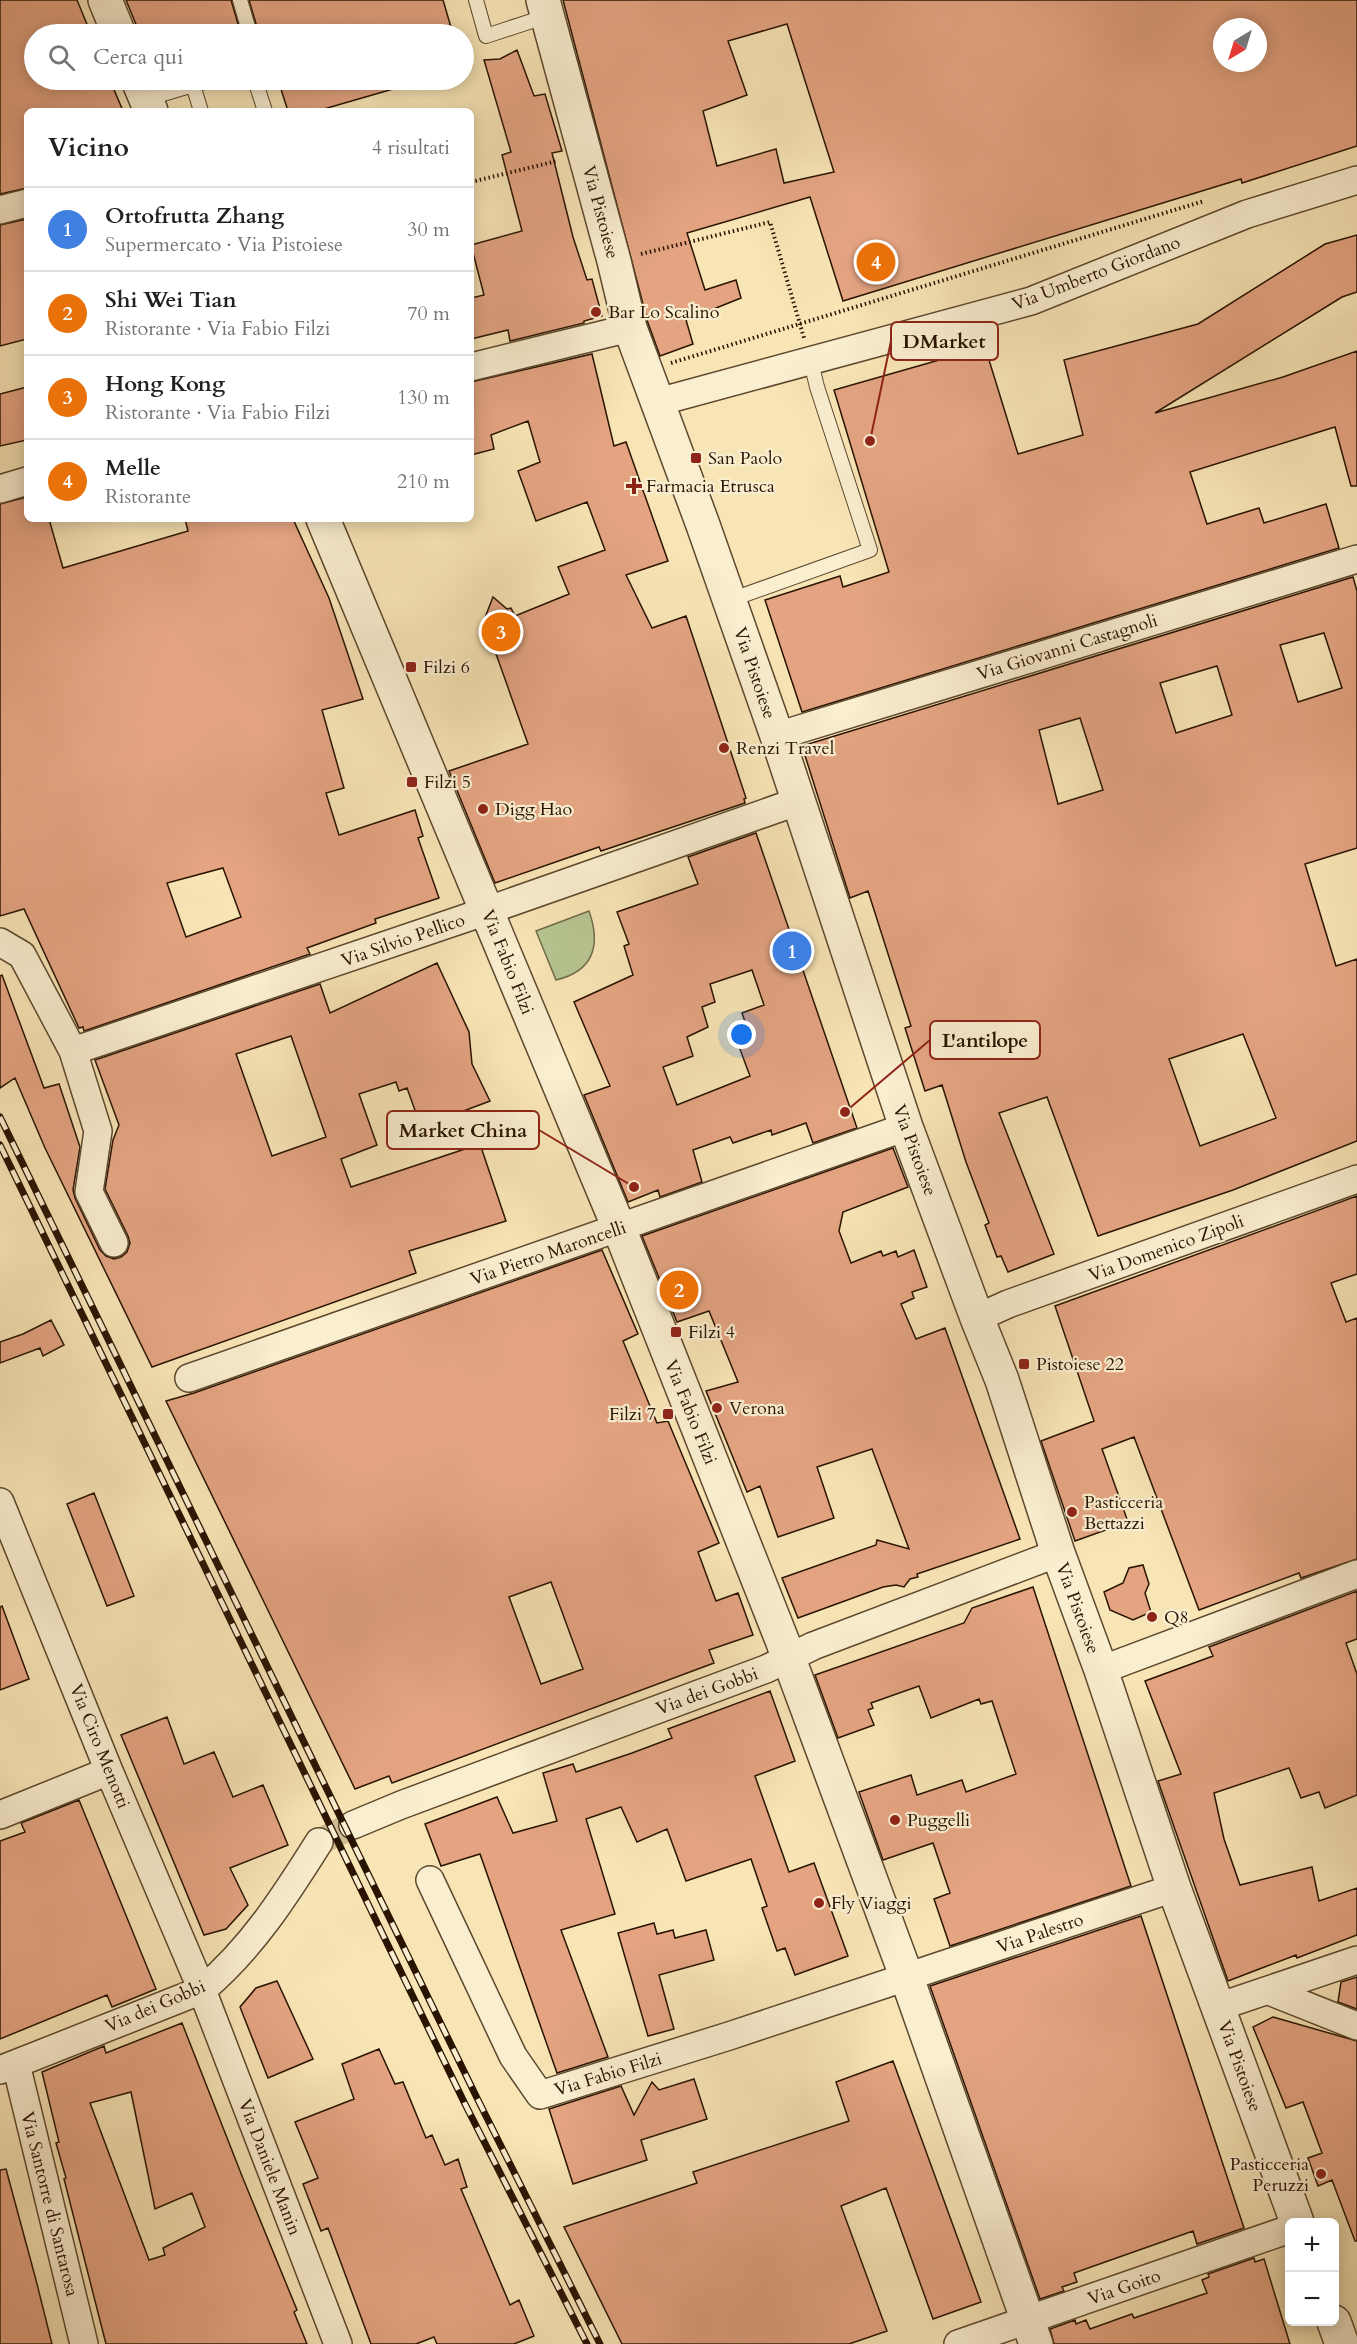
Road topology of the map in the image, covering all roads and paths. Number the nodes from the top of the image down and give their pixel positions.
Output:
1 (105, 0) edge
2 (240, 0) edge
3 (476, 0) edge
4 (545, 8) edge
5 (115, 24) edge
6 (247, 24) edge
7 (173, 90) edge
8 (195, 90) edge
9 (258, 90) edge
10 (145, 97) edge
11 (200, 108) edge
12 (264, 108) edge
13 (567, 158) dead end
14 (1357, 180) edge
15 (474, 181) edge
16 (1209, 200) dead end
17 (24, 204) edge
18 (0, 210) edge
19 (620, 260) junction
20 (799, 323) junction
21 (630, 328) junction
22 (811, 362) junction
23 (669, 363) dead end
24 (474, 366) edge
25 (658, 402) junction
26 (24, 482) edge
27 (0, 489) edge
28 (323, 522) edge
29 (1357, 559) edge
30 (730, 600) junction
31 (777, 736) junction
32 (799, 801) junction
33 (488, 911) junction
34 (0, 942) edge
35 (74, 1051) junction
36 (906, 1127) junction
37 (1357, 1179) edge
38 (619, 1228) junction
39 (114, 1243) dead end
40 (977, 1318) junction
41 (189, 1378) dead end
42 (0, 1502) edge
43 (1058, 1553) junction
44 (1357, 1574) edge
45 (787, 1656) junction
46 (1101, 1670) junction
47 (109, 1772) junction
48 (0, 1815) edge
49 (354, 1825) tunnel mouth
50 (319, 1842) tunnel mouth
51 (430, 1880) dead end
52 (1174, 1888) junction
53 (1357, 1960) edge
54 (907, 1978) junction
55 (202, 1990) junction
56 (1269, 1991) junction
57 (1218, 2007) junction
58 (1357, 2026) edge
59 (8, 2067) edge
60 (1295, 2218) edge
61 (1285, 2231) edge
62 (1335, 2326) edge
63 (1032, 2332) edge
64 (84, 2344) edge
65 (338, 2344) edge
66 (958, 2344) edge
67 (1342, 2344) edge

1 - 5 street
2 - 6 lane
3 - 4 lane
4 - 19 street, Via Pistoiese
7 - 10 lane
8 - 11 lane
9 - 12 lane
13 - 15 path
14 - 22 street, Via Umberto Giordano
16 - 20 path
17 - 18 street
19 - 20 path
19 - 21 street, Via Pistoiese
20 - 22 path
20 - 23 path
21 - 24 street
21 - 25 street, Via Pistoiese
22 - 25 street, Via Umberto Giordano
22 - 30 lane
25 - 30 street, Via Pistoiese
26 - 27 street
28 - 33 street, Via Fabio Filzi
29 - 31 street, Via Giovanni Castagnoli
30 - 31 street, Via Pistoiese
31 - 32 street, Via Pistoiese
32 - 33 street, Via Silvio Pellico
32 - 36 street, Via Pistoiese
33 - 35 street, Via Silvio Pellico
33 - 38 street, Via Fabio Filzi
34 - 35 street
35 - 39 street
36 - 38 street, Via Pietro Maroncelli
36 - 40 street, Via Pistoiese
37 - 40 street, Via Domenico Zipoli
38 - 41 street, Via Pietro Maroncelli
38 - 45 street, Via Fabio Filzi
40 - 43 street, Via Pistoiese
42 - 47 street, Via Ciro Menotti
43 - 45 street, Via dei Gobbi
43 - 46 street, Via Pistoiese
44 - 46 street
45 - 49 street, Via dei Gobbi
45 - 54 street, Via Fabio Filzi
46 - 52 street, Via Pistoiese
47 - 48 street
47 - 55 street, Via Ciro Menotti
50 - 55 street, Via dei Gobbi
51 - 54 street, Via Fabio Filzi
52 - 54 street, Via Palestro
52 - 57 street, Via Pistoiese
53 - 56 street
54 - 63 street, Via Fabio Filzi
55 - 59 street, Via dei Gobbi
55 - 65 street, Via Daniele Manin
56 - 57 street
56 - 58 street
57 - 60 street, Via Pistoiese
59 - 64 street, Via Santorre di Santarosa
61 - 63 street, Via Goito
62 - 67 street
63 - 66 street, Via Goito

